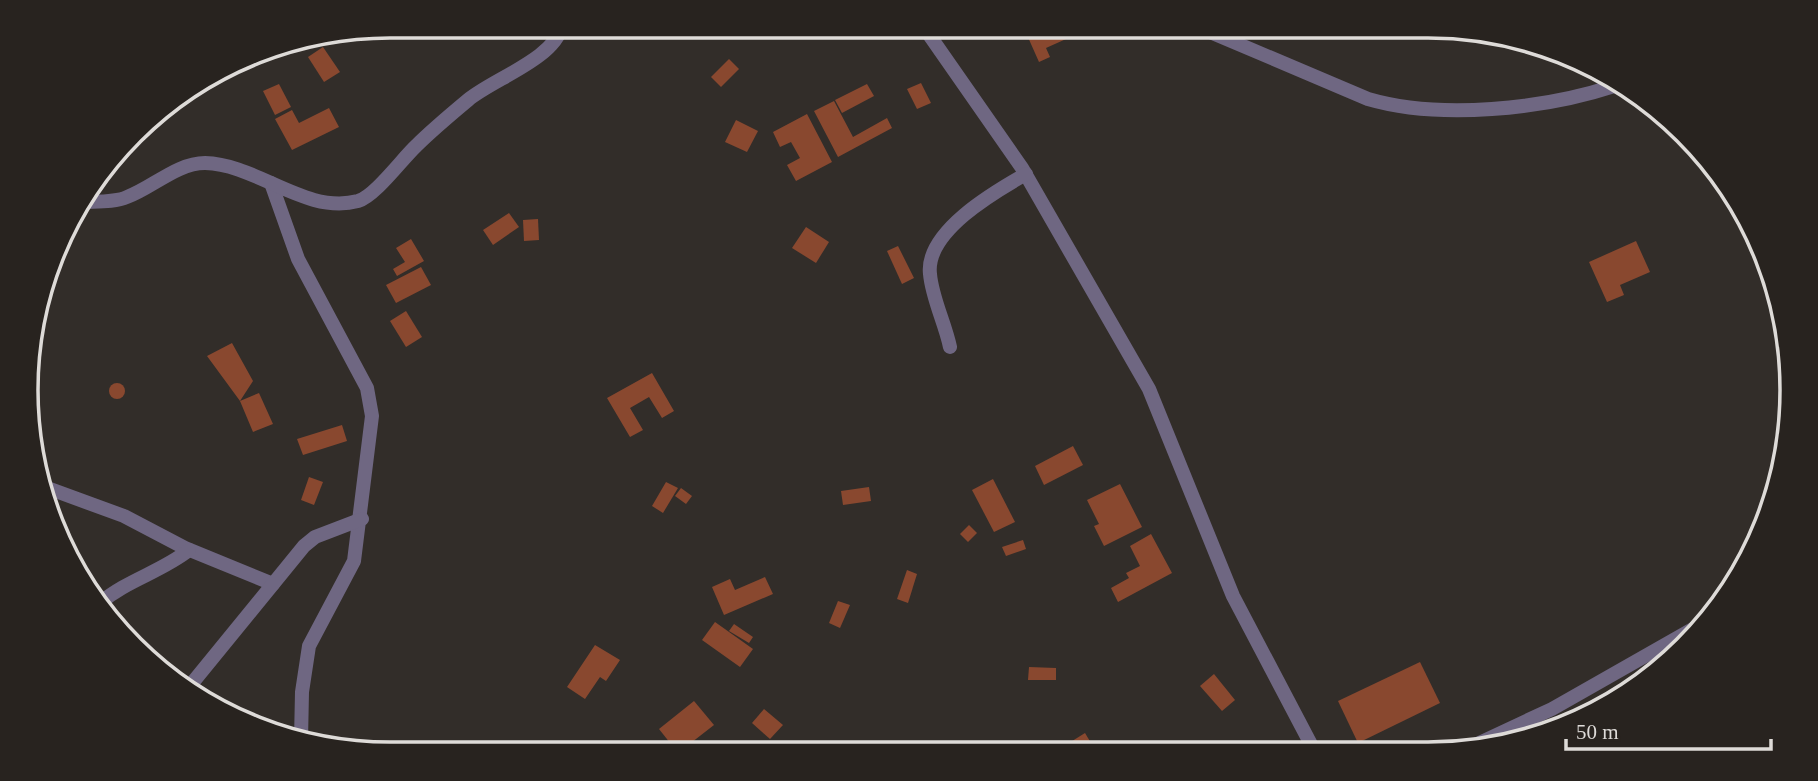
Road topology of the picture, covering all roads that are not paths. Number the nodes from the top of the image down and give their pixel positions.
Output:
1 (556, 38) edge
2 (931, 38) edge
3 (1223, 38) edge
4 (1607, 88) edge
5 (1026, 174) junction
6 (271, 183) junction
7 (94, 201) edge
8 (950, 347) dead end
9 (52, 489) edge
10 (362, 519) junction
11 (189, 550) junction
12 (272, 584) junction
13 (106, 598) edge
14 (1671, 644) edge
15 (193, 682) edge
16 (301, 731) edge
17 (1494, 736) edge
18 (1310, 742) edge

1 - 6 street
2 - 5 street
3 - 4 street
5 - 8 street
5 - 18 street
6 - 7 street
6 - 10 street
9 - 11 street
10 - 12 street
10 - 16 street
11 - 12 street
11 - 13 street
12 - 15 street
14 - 17 street

